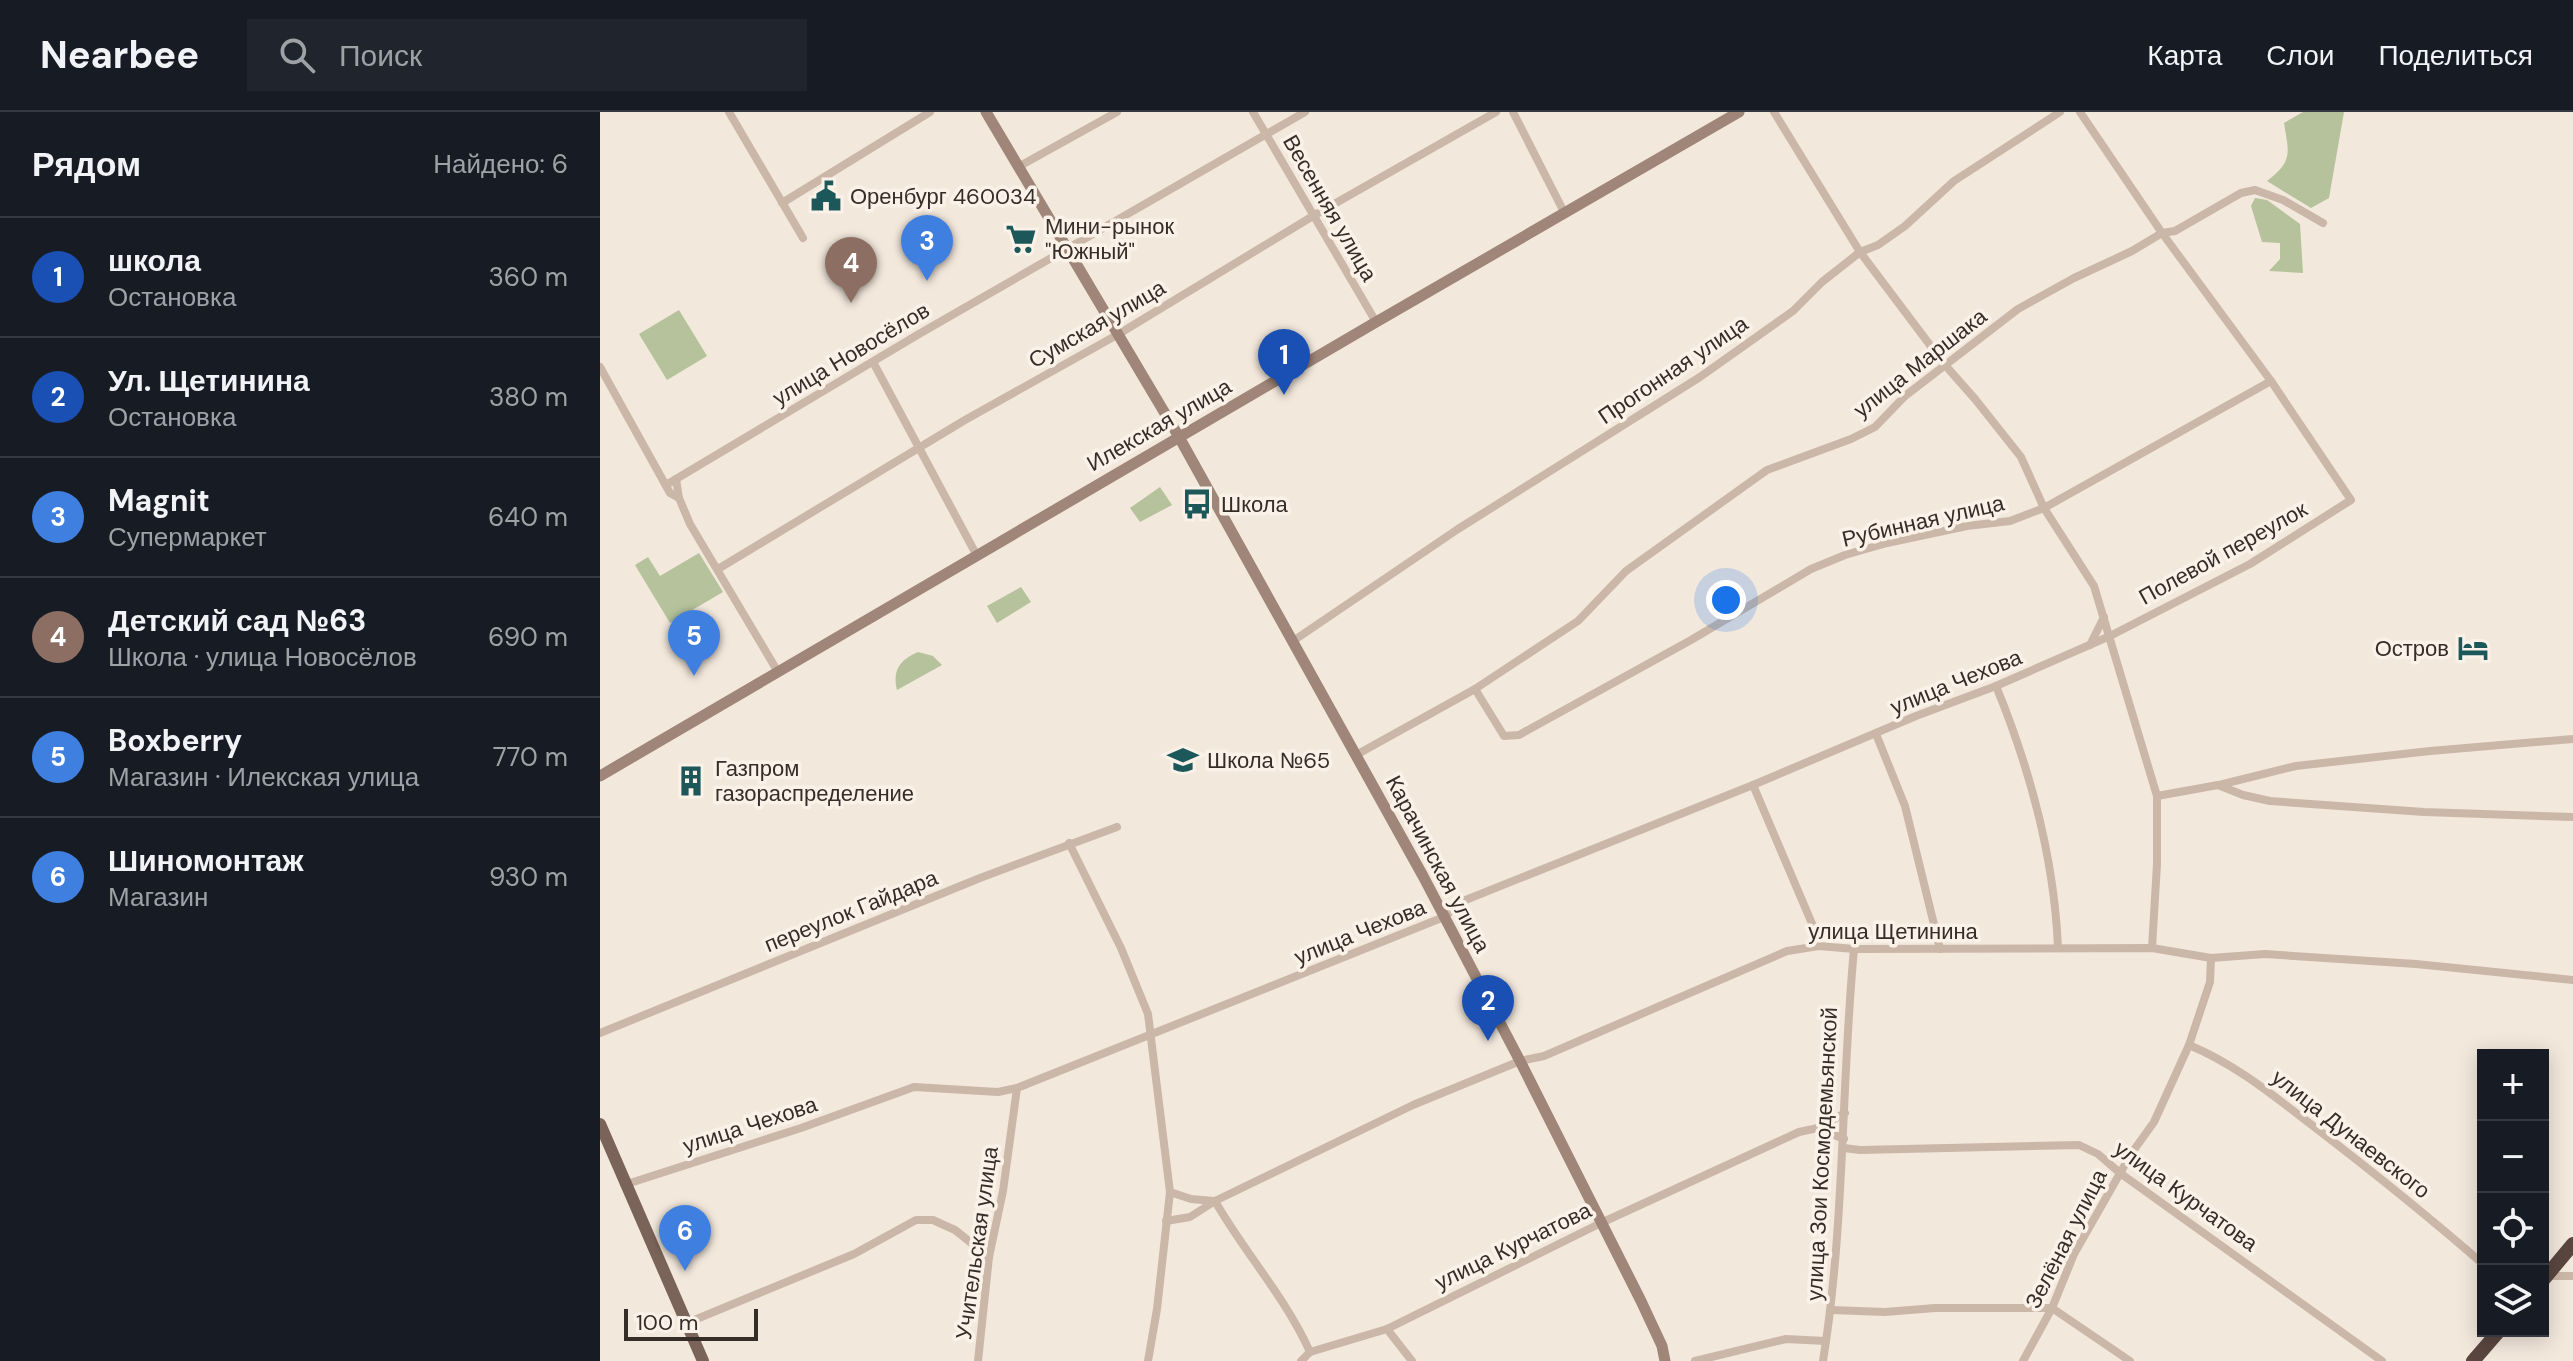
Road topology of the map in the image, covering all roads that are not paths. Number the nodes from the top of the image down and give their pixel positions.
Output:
1 (729, 112) edge
2 (930, 112) edge
3 (986, 112) edge
4 (1117, 112) edge
5 (1253, 112) edge
6 (1305, 112) edge
7 (1496, 112) edge
8 (1513, 112) edge
9 (1739, 112) edge
10 (1774, 112) edge
11 (2060, 112) edge
12 (2080, 112) edge
13 (1266, 134) junction
14 (1018, 167) junction
15 (782, 203) junction
16 (1565, 214) junction
17 (1313, 216) junction
18 (2323, 223) dead end
19 (2162, 233) junction
20 (803, 238) dead end
21 (1068, 250) junction
22 (1860, 252) junction
23 (1376, 322) junction
24 (1117, 335) junction
25 (873, 362) junction
26 (1945, 365) junction
27 (600, 367) edge
28 (2271, 381) junction
29 (1179, 437) junction
30 (918, 450) junction
31 (676, 479) junction
32 (666, 485) junction
33 (679, 498) junction
34 (2044, 508) junction
35 (976, 554) junction
36 (718, 569) junction
37 (2104, 617) junction
38 (2110, 636) junction
39 (1293, 641) junction
40 (2090, 645) junction
41 (778, 672) junction
42 (1996, 686) junction
43 (1475, 689) junction
44 (1876, 734) junction
45 (2573, 739) edge
46 (1356, 755) junction
47 (600, 776) edge
48 (1753, 785) junction
49 (2218, 785) junction
50 (2157, 796) junction
51 (2573, 817) edge
52 (1117, 827) dead end
53 (1069, 843) junction
54 (1444, 917) junction
55 (1819, 946) junction
56 (2058, 947) junction
57 (2152, 948) junction
58 (1854, 949) junction
59 (1940, 949) junction
60 (2211, 958) junction
61 (2573, 980) edge
62 (600, 1033) edge
63 (1150, 1036) junction
64 (2189, 1045) junction
65 (1520, 1061) junction
66 (1017, 1088) junction
67 (1845, 1113) junction
68 (600, 1124) edge
69 (1818, 1128) junction
70 (1844, 1144) junction
71 (2120, 1173) junction
72 (624, 1185) junction
73 (1170, 1192) junction
74 (1215, 1201) junction
75 (1166, 1221) junction
76 (1601, 1223) junction
77 (2573, 1244) edge
78 (989, 1257) junction
79 (2477, 1259) edge
80 (2549, 1273) edge
81 (2573, 1276) edge
82 (2549, 1278) edge
83 (2052, 1308) junction
84 (1832, 1310) junction
85 (687, 1323) junction
86 (1387, 1329) junction
87 (2494, 1337) edge
88 (1826, 1341) junction
89 (1310, 1352) junction
90 (703, 1361) edge
91 (978, 1361) edge
92 (1148, 1361) edge
93 (1301, 1361) edge
94 (1412, 1361) edge
95 (1665, 1361) edge
96 (1695, 1361) edge
97 (1823, 1361) edge
98 (2023, 1361) edge
99 (2130, 1361) edge
100 (2382, 1361) edge
101 (2473, 1361) edge

1 - 15 street
2 - 15 street
3 - 14 street, Карачинская улица
4 - 14 street
5 - 13 street, Весенняя улица
6 - 13 street, улица Новосёлов
7 - 17 street, Сумская улица
8 - 16 street
9 - 16 street, Илекская улица
10 - 22 street
11 - 22 street, Прогонная улица
12 - 19 street
13 - 17 street, Весенняя улица
13 - 21 street, улица Новосёлов
14 - 21 street, Карачинская улица
15 - 20 street
16 - 23 street, Илекская улица
17 - 23 street, Весенняя улица
17 - 24 street, Сумская улица
18 - 19 street, улица Маршака
19 - 26 street, улица Маршака
19 - 28 street
21 - 24 street, Карачинская улица
21 - 25 street, улица Новосёлов
22 - 26 street
22 - 39 street, Прогонная улица
23 - 29 street, Илекская улица
24 - 29 street, Карачинская улица
24 - 30 street, Сумская улица
25 - 30 street
25 - 31 street, улица Новосёлов
26 - 34 street
26 - 43 street, улица Маршака
27 - 32 street
28 - 34 street, Рубинная улица
28 - 38 street, Полевой переулок
29 - 35 street, Илекская улица
29 - 39 street, Карачинская улица
30 - 35 street
30 - 36 street, Сумская улица
31 - 32 street, улица Новосёлов
31 - 33 street
32 - 33 street
33 - 36 street
34 - 37 street
34 - 43 street, Рубинная улица
35 - 41 street, Илекская улица
36 - 41 street
37 - 38 street
37 - 40 street
38 - 40 street, улица Чехова
38 - 50 street
39 - 46 street, Карачинская улица
40 - 42 street, улица Чехова
41 - 47 street, Илекская улица
42 - 44 street, улица Чехова
42 - 56 street
43 - 46 street, улица Маршака
44 - 48 street, улица Чехова
44 - 59 street
45 - 49 street
46 - 54 street, Карачинская улица
48 - 54 street, улица Чехова
48 - 55 street
49 - 50 street
49 - 51 street
50 - 57 street
52 - 53 street, переулок Гайдара
53 - 62 street, переулок Гайдара
53 - 63 street
54 - 63 street, улица Чехова
54 - 65 street, Карачинская улица
55 - 58 street, улица Щетинина
55 - 65 street, улица Щетинина
56 - 57 street, улица Щетинина
56 - 59 street, улица Щетинина
57 - 60 street, улица Щетинина
58 - 59 street, улица Щетинина
58 - 67 street, улица Зои Космодемьянской
60 - 61 street, улица Щетинина
60 - 64 street, Зелёная улица
63 - 66 street, улица Чехова
63 - 73 street
64 - 71 street, Зелёная улица
64 - 79 street, улица Дунаевского
65 - 74 street, улица Щетинина
65 - 76 street, Карачинская улица
66 - 72 street, улица Чехова
66 - 78 street, Учительская улица
67 - 69 street, улица Курчатова
67 - 70 street, улица Зои Космодемьянской
68 - 72 main road
69 - 70 street, улица Курчатова
69 - 76 street, улица Курчатова
70 - 71 street, улица Курчатова
70 - 84 street, улица Зои Космодемьянской
71 - 83 street, Зелёная улица
71 - 100 street, улица Курчатова
72 - 85 main road
73 - 74 street
73 - 75 street
74 - 75 street, улица Щетинина
74 - 89 street
75 - 92 street
76 - 86 street, улица Курчатова
76 - 95 street, Карачинская улица
77 - 80 highway
78 - 85 street
78 - 91 street, Учительская улица
81 - 82 street
83 - 84 street
83 - 98 street, Зелёная улица
83 - 99 street
84 - 88 street, улица Зои Космодемьянской
85 - 90 main road
86 - 89 street, улица Курчатова
86 - 94 street
87 - 101 highway
88 - 96 street
88 - 97 street, улица Зои Космодемьянской
89 - 93 street

